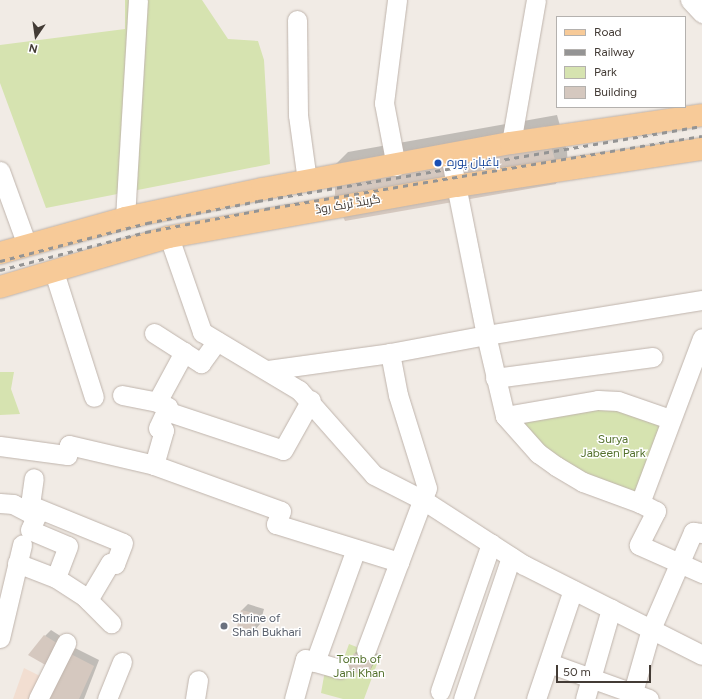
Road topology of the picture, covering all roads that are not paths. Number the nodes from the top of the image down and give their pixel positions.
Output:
1 (138, 0) edge
2 (397, 0) edge
3 (536, 0) edge
4 (690, 0) edge
5 (702, 13) edge
6 (297, 20) dead end
7 (702, 115) edge
8 (511, 143) junction
9 (702, 149) edge
10 (450, 155) junction
11 (396, 166) junction
12 (0, 172) edge
13 (307, 181) junction
14 (456, 186) junction
15 (125, 218) junction
16 (169, 237) junction
17 (28, 245) junction
18 (0, 253) edge
19 (54, 272) junction
20 (0, 287) edge
21 (702, 300) edge
22 (154, 333) dead end
23 (486, 335) junction
24 (702, 338) edge
25 (217, 341) junction
26 (184, 352) junction
27 (390, 353) junction
28 (653, 357) dead end
29 (268, 370) junction
30 (495, 378) junction
31 (122, 395) dead end
32 (94, 397) dead end
33 (311, 400) junction
34 (161, 406) junction
35 (505, 416) junction
36 (670, 419) junction
37 (0, 446) edge
38 (154, 465) junction
39 (34, 478) dead end
40 (423, 500) junction
41 (0, 503) edge
42 (640, 504) junction
43 (30, 509) junction
44 (702, 533) edge
45 (491, 544) junction
46 (356, 549) junction
47 (511, 557) junction
48 (399, 562) junction
49 (680, 563) junction
50 (702, 573) edge
51 (56, 578) junction
52 (573, 590) junction
53 (88, 600) junction
54 (611, 609) junction
55 (111, 623) dead end
56 (651, 629) junction
57 (0, 638) edge
58 (66, 644) dead end
59 (366, 650) dead end
60 (702, 655) edge
61 (122, 662) dead end
62 (315, 662) junction
63 (550, 663) junction
64 (340, 669) dead end
65 (591, 679) junction
66 (198, 680) dead end
67 (440, 691) dead end
68 (637, 697) edge
69 (38, 699) edge
70 (107, 699) edge
71 (195, 699) edge
72 (294, 699) edge
73 (463, 699) edge
74 (536, 699) edge
75 (585, 699) edge

1 - 15 street
2 - 11 street
3 - 8 street
4 - 5 street
6 - 13 street
7 - 8 main road
8 - 10 main road
9 - 14 main road, گرینڈ ٹرنک روڈ
10 - 11 main road
10 - 14 street
11 - 13 main road
12 - 17 street
13 - 15 main road
14 - 16 main road, گرینڈ ٹرنک روڈ
14 - 23 street
15 - 17 main road
16 - 19 main road, گرینڈ ٹرنک روڈ
16 - 25 street
17 - 18 main road
19 - 20 main road, گرینڈ ٹرنک روڈ
19 - 32 street
21 - 23 street
22 - 26 street
23 - 27 street
23 - 30 street
24 - 36 street
25 - 26 street
25 - 29 street
26 - 34 street
27 - 29 street
27 - 40 street
28 - 30 street
29 - 33 street
30 - 35 street
31 - 34 street
33 - 34 street
33 - 40 street
34 - 38 street
35 - 36 street
35 - 42 street
36 - 42 street
37 - 38 street
38 - 46 street
39 - 43 street
40 - 45 street
40 - 48 street
41 - 43 street
42 - 49 street
43 - 51 street
43 - 53 street
44 - 49 street
45 - 47 street
45 - 67 street
46 - 48 street
46 - 62 street
47 - 52 street
47 - 73 street
48 - 59 street
49 - 50 street
49 - 56 street
51 - 53 street
51 - 57 street
52 - 54 street
52 - 63 street
53 - 55 street
54 - 56 street
54 - 65 street
56 - 60 street
56 - 68 street
58 - 69 street
61 - 70 street
62 - 64 street
62 - 72 street
63 - 65 street
63 - 74 street
65 - 68 street
65 - 75 street
66 - 71 street

